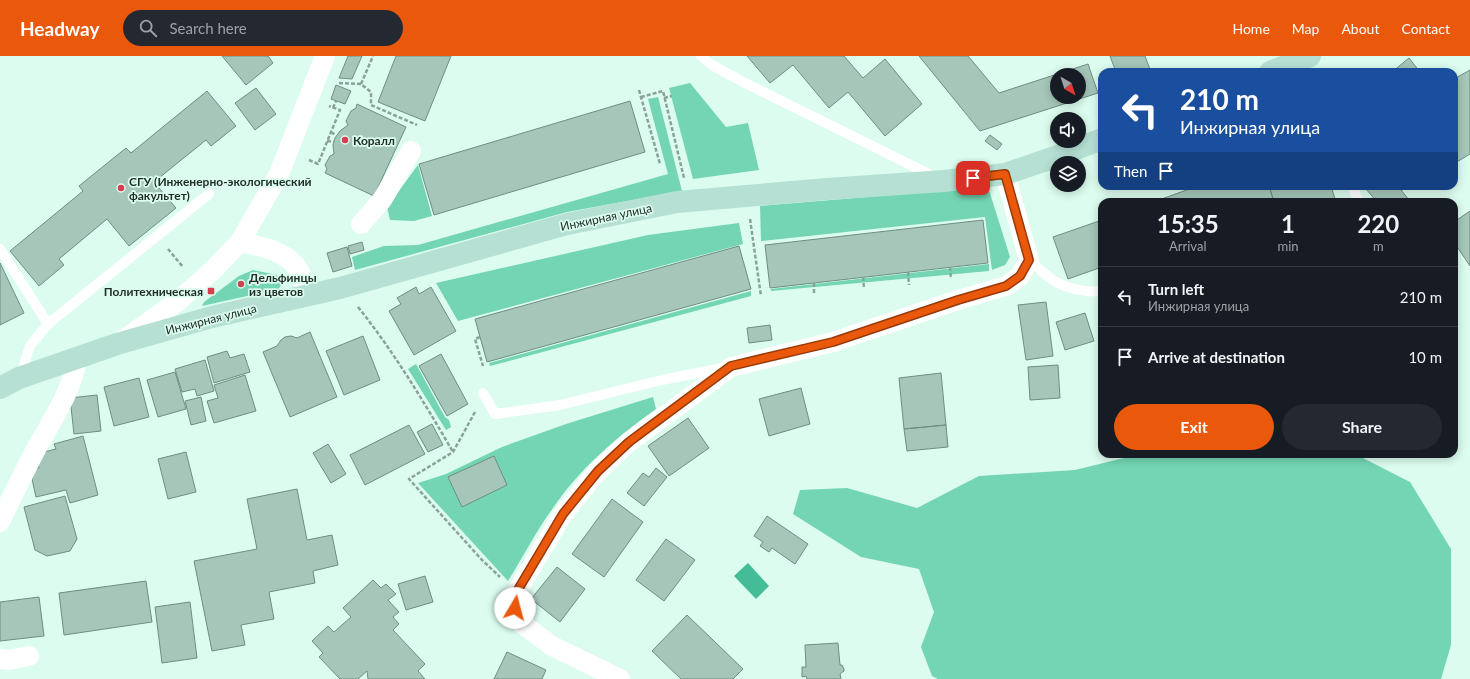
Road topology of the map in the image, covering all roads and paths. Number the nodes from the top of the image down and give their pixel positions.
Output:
1 (325, 56) edge
2 (373, 56) edge
3 (701, 56) edge
4 (1310, 56) edge
5 (1280, 68) edge
6 (338, 83) dead end
7 (361, 84) junction
8 (639, 90) dead end
9 (672, 96) dead end
10 (641, 97) junction
11 (664, 98) junction
12 (336, 101) dead end
13 (333, 108) dead end
14 (340, 110) dead end
15 (417, 125) dead end
16 (331, 132) junction
17 (336, 135) dead end
18 (327, 141) junction
19 (1098, 141) edge
20 (334, 142) dead end
21 (411, 151) dead end
22 (318, 164) dead end
23 (660, 164) dead end
24 (1005, 174) junction
25 (684, 180) dead end
26 (944, 181) junction
27 (210, 194) dead end
28 (749, 218) dead end
29 (361, 224) dead end
30 (240, 242) junction
31 (0, 249) edge
32 (173, 255) dead end
33 (1029, 260) junction
34 (950, 267) dead end
35 (187, 272) dead end
36 (908, 272) dead end
37 (863, 277) dead end
38 (951, 282) dead end
39 (814, 283) dead end
40 (909, 286) dead end
41 (864, 288) dead end
42 (1098, 292) edge
43 (814, 294) dead end
44 (307, 296) junction
45 (761, 296) dead end
46 (364, 315) dead end
47 (48, 324) junction
48 (480, 337) dead end
49 (117, 344) junction
50 (77, 358) junction
51 (483, 366) dead end
52 (731, 366) junction
53 (20, 378) junction
54 (0, 388) edge
55 (483, 393) joint
56 (453, 452) junction
57 (0, 522) edge
58 (516, 593) junction
59 (29, 656) dead end
60 (0, 659) edge
61 (620, 679) edge

1 - 30 street
2 - 7 path
3 - 26 lane
4 - 5 street
6 - 7 path
7 - 15 path
8 - 10 path
9 - 11 path
10 - 11 path
10 - 23 path
11 - 25 path
12 - 13 path
14 - 16 path
16 - 17 path
16 - 18 path
18 - 20 path
18 - 22 path
19 - 24 street, Инжирная улица
21 - 29 street
24 - 26 street, Инжирная улица
24 - 33 street
26 - 44 street, Инжирная улица
27 - 47 lane
28 - 45 path
30 - 44 street
30 - 49 street
31 - 47 lane
32 - 35 path
33 - 42 lane
33 - 52 street
34 - 38 path
36 - 40 path
37 - 41 path
39 - 43 path
44 - 49 street, Инжирная улица
46 - 56 path
47 - 53 lane
48 - 51 path
49 - 50 street, Инжирная улица
50 - 53 street, Инжирная улица
50 - 57 street
52 - 55 lane
52 - 58 street
53 - 54 street, Инжирная улица
55 - 56 path
56 - 58 path
58 - 61 street
59 - 60 street

